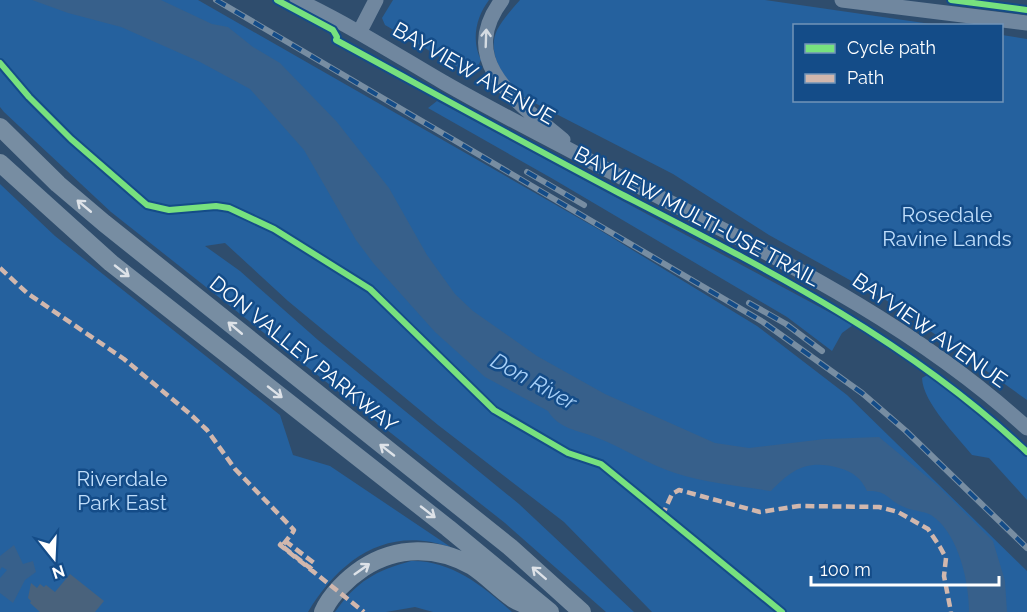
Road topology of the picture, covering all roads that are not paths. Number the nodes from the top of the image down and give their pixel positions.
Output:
1 (297, 0) edge
2 (376, 0) edge
3 (502, 0) edge
4 (842, 0) edge
5 (1027, 22) edge
6 (360, 31) junction
7 (0, 127) edge
8 (586, 159) junction
9 (0, 163) edge
10 (1027, 428) edge
11 (323, 612) edge
12 (543, 612) edge
13 (550, 612) edge
14 (582, 612) edge

1 - 6 main road, BAYVIEW AVENUE
2 - 6 main road
8 -> 3 main road
4 - 5 main road
6 - 8 main road, BAYVIEW AVENUE
14 -> 7 highway, DON VALLEY PARKWAY
8 - 10 main road, BAYVIEW AVENUE
9 -> 13 highway
11 -> 12 highway

